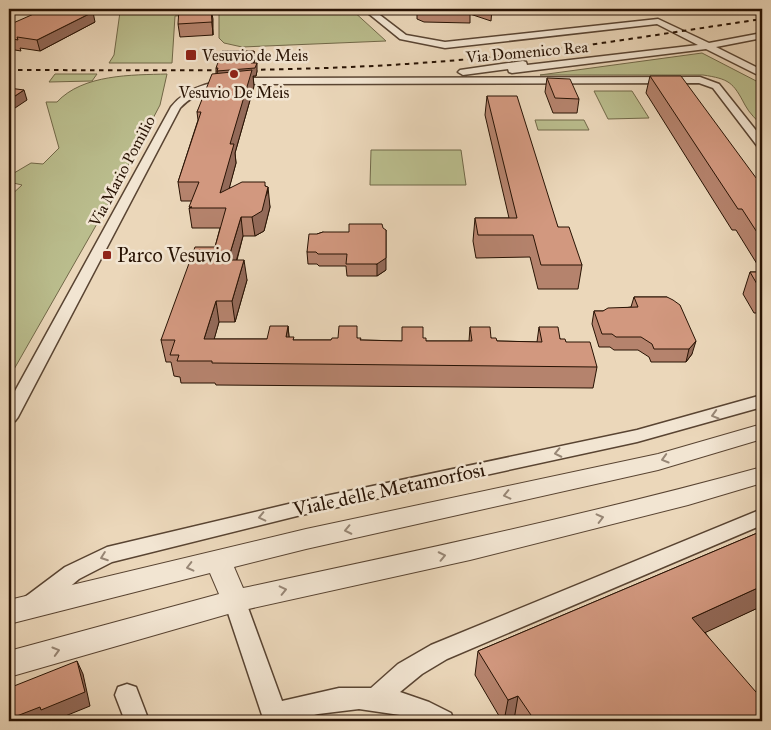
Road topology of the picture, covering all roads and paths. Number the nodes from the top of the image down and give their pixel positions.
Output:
1 (367, 9) edge
2 (657, 19) junction
3 (762, 36) edge
4 (699, 41) junction
5 (713, 43) junction
6 (762, 66) edge
7 (458, 73) junction
8 (762, 74) edge
9 (358, 80) junction
10 (487, 80) junction
11 (762, 145) edge
12 (762, 401) edge
13 (9, 417) edge
14 (762, 431) edge
15 (762, 475) edge
16 (762, 517) edge
17 (218, 560) junction
18 (235, 601) junction
19 (20, 609) edge
20 (9, 664) edge
21 (127, 695) dead end
22 (377, 698) junction
23 (275, 718) edge
24 (137, 721) edge
25 (442, 721) edge

1 - 2 street
2 - 4 street
2 - 5 street
3 - 5 street, Via Domenico Rea
4 - 5 street
4 - 7 street, Via Domenico Rea
5 - 6 street
5 - 7 street, Via Domenico Rea
5 - 8 street
7 - 9 street, Via Mario Pomilio
7 - 10 street, Via Mario Pomilio
9 - 10 street, Via Mario Pomilio
9 - 13 street, Via Mario Pomilio
10 - 11 street
12 -> 19 street, Viale delle Metamorfosi
14 -> 17 street, Viale delle Metamorfosi
18 -> 15 street
16 - 22 street
17 - 18 street
17 -> 19 street, Viale delle Metamorfosi
20 -> 18 street
18 - 23 street
21 - 24 street
22 - 23 street
22 - 25 street

